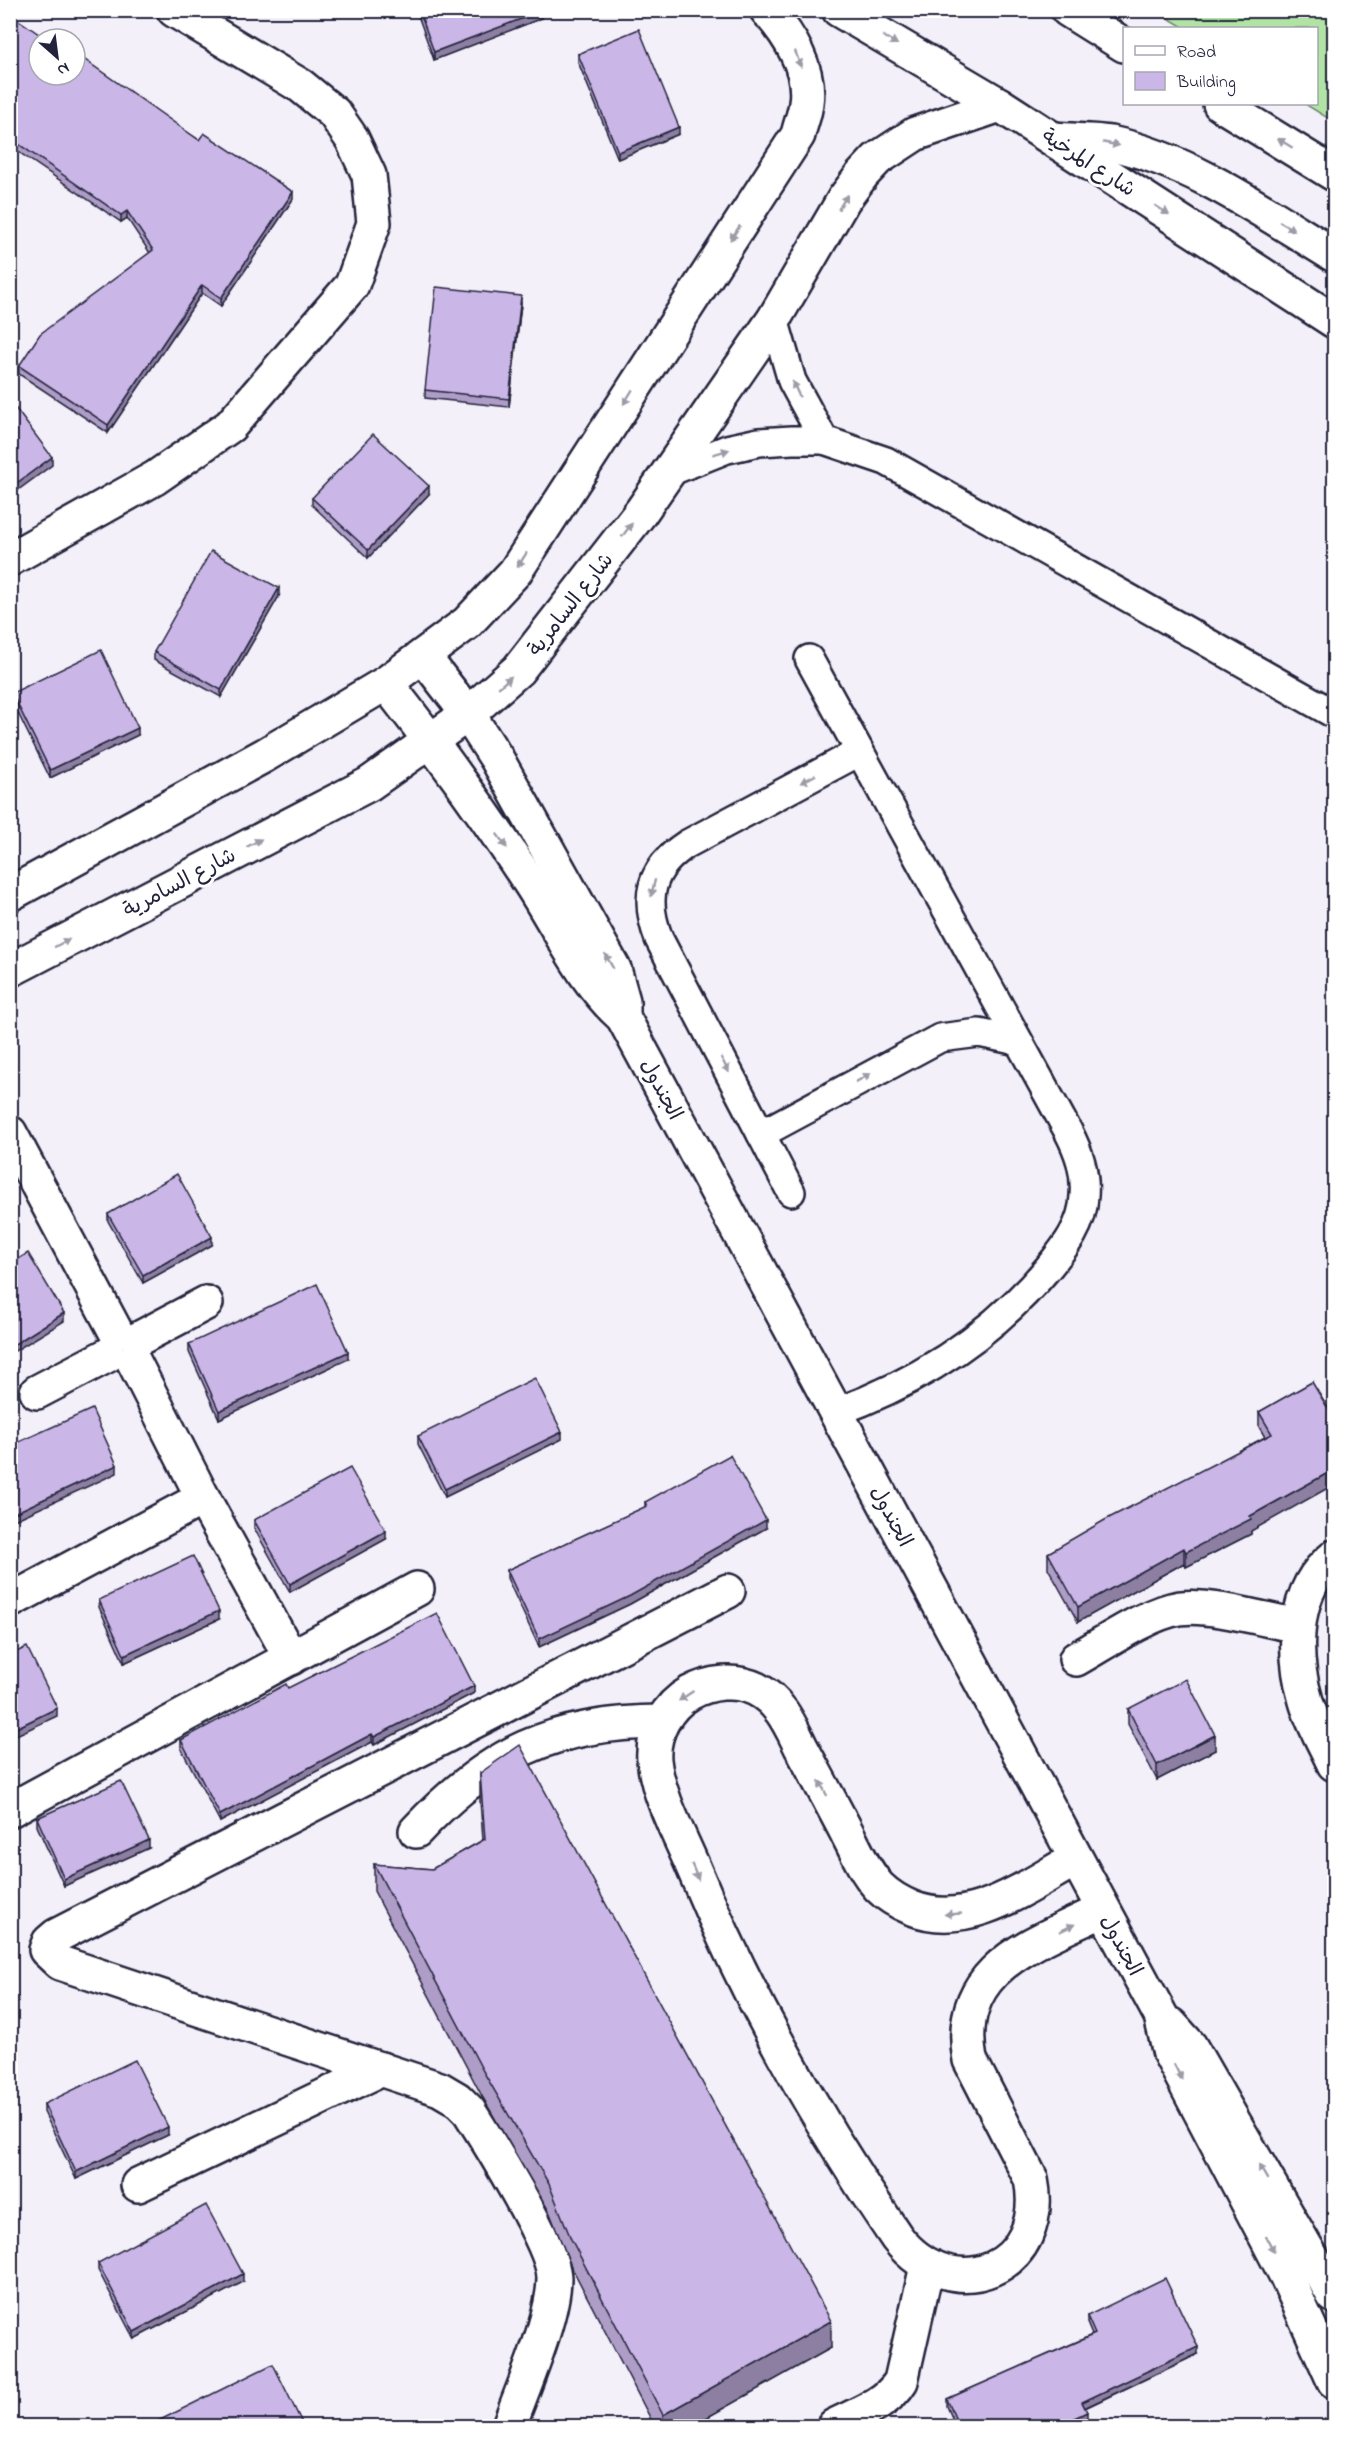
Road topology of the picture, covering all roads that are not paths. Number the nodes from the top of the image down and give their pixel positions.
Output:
1 (174, 10) edge
2 (767, 10) edge
3 (839, 10) edge
4 (1068, 10) edge
5 (1123, 44) edge
6 (1000, 105) junction
7 (1222, 105) edge
8 (1053, 139) junction
9 (1335, 174) edge
10 (1335, 255) edge
11 (774, 319) junction
12 (1335, 321) edge
13 (824, 440) junction
14 (667, 473) junction
15 (10, 559) edge
16 (423, 656) junction
17 (809, 659) dead end
18 (386, 683) junction
19 (468, 714) junction
20 (1335, 714) edge
21 (430, 740) junction
22 (860, 752) junction
23 (13, 887) edge
24 (10, 970) edge
25 (623, 1017) junction
26 (1018, 1041) junction
27 (10, 1133) edge
28 (761, 1134) junction
29 (791, 1192) dead end
30 (206, 1303) dead end
31 (124, 1347) junction
32 (37, 1392) dead end
33 (836, 1412) junction
34 (203, 1498) junction
35 (1335, 1557) edge
36 (417, 1589) dead end
37 (728, 1591) dead end
38 (10, 1601) edge
39 (1298, 1626) junction
40 (291, 1658) junction
41 (1076, 1659) dead end
42 (661, 1722) junction
43 (1335, 1764) edge
44 (10, 1810) edge
45 (416, 1831) dead end
46 (1076, 1859) junction
47 (1104, 1910) junction
48 (1161, 2016) junction
49 (381, 2069) junction
50 (138, 2185) dead end
51 (927, 2266) junction
52 (1335, 2295) edge
53 (1335, 2381) edge
54 (509, 2427) edge
55 (834, 2427) edge

1 - 15 main road
2 -> 16 main road
3 -> 6 main road, شارع المرخية
4 - 5 main road
6 - 8 main road, شارع المرخية
11 -> 6 main road, شارع السامرية
9 -> 7 main road
8 -> 10 main road
8 -> 12 main road, شارع المرخية
13 -> 11 lane
11 - 14 main road, شارع السامرية
14 -> 13 lane
13 - 20 lane
19 -> 14 main road, شارع السامرية
16 - 18 main road
16 - 19 main road, الجندول
17 - 22 lane
18 - 21 main road, الجندول
18 - 23 main road
19 - 21 main road, شارع السامرية
25 -> 19 main road, الجندول
24 -> 21 main road, شارع السامرية
21 -> 25 main road, الجندول
22 - 26 lane
22 -> 28 lane
25 - 33 main road, الجندول
28 -> 26 lane
26 - 33 lane
27 - 31 main road
28 - 29 lane
30 - 31 main road
31 - 32 main road
31 - 34 main road
33 - 46 main road, الجندول
34 - 38 main road
34 - 40 main road
35 - 39 main road
36 - 40 main road
37 - 49 main road
39 - 41 main road
39 - 43 main road
40 - 44 main road
42 - 45 main road
46 -> 42 main road
42 -> 51 main road
46 - 47 main road, الجندول
47 - 48 main road, الجندول
51 -> 47 main road
52 -> 48 main road, الجندول
48 -> 53 main road, الجندول
49 - 50 main road
49 - 54 main road
51 - 55 main road

